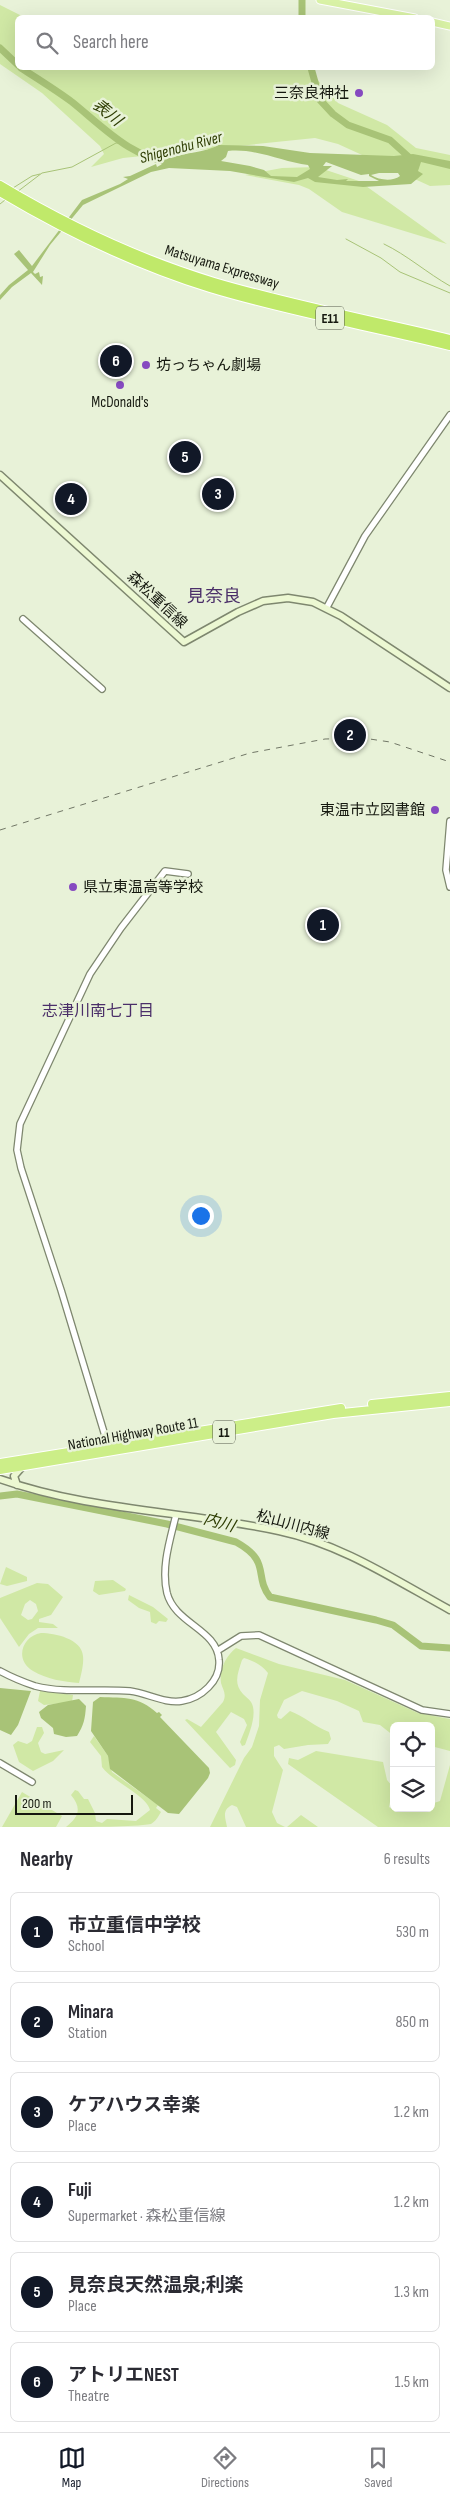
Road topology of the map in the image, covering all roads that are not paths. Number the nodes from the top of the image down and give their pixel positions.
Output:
1 (320, 0) edge
2 (399, 15) edge
3 (435, 23) edge
4 (450, 26) edge
5 (0, 185) edge
6 (0, 192) edge
7 (212, 284) junction
8 (450, 339) edge
9 (450, 346) edge
10 (450, 415) edge
11 (0, 475) edge
12 (327, 607) junction
13 (23, 619) dead end
14 (450, 688) edge
15 (102, 689) dead end
16 (450, 821) edge
17 (188, 874) dead end
18 (450, 887) edge
19 (450, 1396) edge
20 (450, 1402) edge
21 (109, 1448) junction
22 (0, 1463) edge
23 (22, 1467) junction
24 (0, 1470) edge
25 (0, 1479) edge
26 (17, 1485) junction
27 (176, 1515) junction
28 (450, 1610) edge
29 (217, 1651) junction
30 (0, 1671) edge
31 (450, 1714) edge
32 (0, 1763) edge
33 (32, 1782) dead end

1 - 2 main road
3 - 4 main road
5 - 7 highway, Matsuyama Expressway / E11
6 - 7 highway, Matsuyama Expressway / E11
7 - 8 highway, Matsuyama Expressway / E11
7 - 9 highway, Matsuyama Expressway / E11
10 - 12 street
11 - 12 main road, 森松重信線
12 - 14 main road, 森松重信線
13 - 15 street
16 - 18 street
17 - 21 street
19 - 21 highway, National Highway Route 11 / 11
20 - 21 highway, National Highway Route 11 / 11
21 - 22 highway, National Highway Route 11 / 11
21 - 23 highway, National Highway Route 11 / 11
23 - 24 highway, National Highway Route 11 / 11
23 - 26 main road
25 - 26 main road, 松山川内線
26 - 27 main road, 松山川内線
27 - 28 main road, 松山川内線
27 - 29 street
29 - 30 street
29 - 31 street
32 - 33 street

